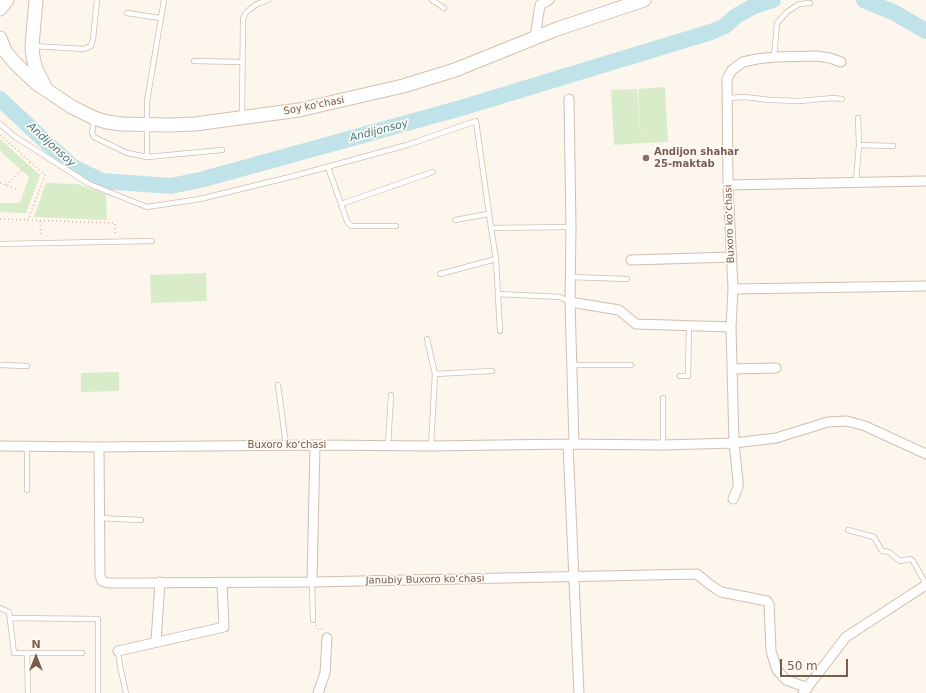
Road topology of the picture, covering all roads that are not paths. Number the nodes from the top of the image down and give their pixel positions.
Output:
1 (7, 0) edge
2 (36, 0) edge
3 (97, 0) edge
4 (164, 0) edge
5 (268, 0) edge
6 (432, 0) edge
7 (549, 0) edge
8 (644, 0) edge
9 (537, 3) edge
10 (810, 3) dead end
11 (444, 8) dead end
12 (0, 9) edge
13 (127, 13) dead end
14 (160, 18) junction
15 (535, 37) junction
16 (0, 38) edge
17 (32, 46) junction
18 (774, 56) junction
19 (194, 61) dead end
20 (242, 62) junction
21 (841, 62) dead end
22 (46, 90) junction
23 (727, 98) junction
24 (568, 99) dead end
25 (842, 99) dead end
26 (94, 118) junction
27 (242, 118) junction
28 (858, 118) dead end
29 (0, 124) edge
30 (147, 125) junction
31 (859, 145) junction
32 (893, 146) dead end
33 (222, 150) dead end
34 (147, 157) junction
35 (328, 167) junction
36 (433, 172) dead end
37 (856, 182) junction
38 (926, 182) edge
39 (728, 185) junction
40 (341, 204) junction
41 (488, 214) junction
42 (455, 220) dead end
43 (396, 226) dead end
44 (571, 227) junction
45 (491, 228) junction
46 (152, 241) dead end
47 (0, 244) edge
48 (732, 257) junction
49 (496, 259) junction
50 (631, 260) dead end
51 (440, 274) dead end
52 (570, 277) junction
53 (627, 279) dead end
54 (926, 286) edge
55 (733, 289) junction
56 (499, 294) junction
57 (570, 302) junction
58 (689, 325) junction
59 (731, 327) junction
60 (500, 331) dead end
61 (427, 339) dead end
62 (631, 364) dead end
63 (0, 365) edge
64 (571, 365) junction
65 (27, 366) dead end
66 (776, 368) dead end
67 (732, 370) junction
68 (492, 371) dead end
69 (435, 374) junction
70 (680, 376) dead end
71 (278, 384) dead end
72 (391, 395) dead end
73 (663, 398) dead end
74 (734, 443) junction
75 (571, 444) junction
76 (286, 445) junction
77 (315, 445) junction
78 (663, 445) junction
79 (0, 446) edge
80 (27, 446) junction
81 (388, 446) junction
82 (431, 446) junction
83 (99, 447) junction
84 (926, 454) edge
85 (27, 490) dead end
86 (733, 499) dead end
87 (100, 518) junction
88 (141, 520) dead end
89 (848, 530) dead end
90 (574, 577) junction
91 (160, 582) junction
92 (312, 582) junction
93 (222, 583) junction
94 (926, 584) edge
95 (0, 608) edge
96 (10, 618) junction
97 (313, 620) road end
98 (327, 638) road end
99 (156, 641) junction
100 (118, 651) joint
101 (27, 653) junction
102 (82, 653) dead end
103 (805, 690) edge
104 (28, 693) edge
105 (98, 693) edge
106 (126, 693) edge
107 (318, 693) edge
108 (579, 693) edge

1 - 12 main road
2 - 17 main road
3 - 17 lane
4 - 14 lane
5 - 20 lane
6 - 11 lane
7 - 9 street
8 - 15 main road, Soy ko'chasi
9 - 15 street
10 - 18 lane
13 - 14 lane
14 - 30 lane
15 - 27 main road, Soy ko'chasi
16 - 22 main road, Soy ko'chasi
17 - 22 main road
18 - 21 street, Buxoro koʻchasi
18 - 23 street, Buxoro koʻchasi
19 - 20 lane
20 - 27 lane
22 - 26 main road, Soy ko'chasi
23 - 25 lane
23 - 39 street, Buxoro koʻchasi
24 - 44 street
26 - 30 main road, Soy ko'chasi
26 - 34 lane
27 - 30 main road, Soy ko'chasi
28 - 31 lane
29 - 35 lane
30 - 34 lane
31 - 32 lane
31 - 37 lane
33 - 34 lane
35 - 40 lane
35 - 41 lane
36 - 40 lane
37 - 38 street
37 - 39 street
39 - 48 street, Buxoro koʻchasi
40 - 43 lane
41 - 42 lane
41 - 45 lane
44 - 45 lane
44 - 52 street
45 - 49 lane
46 - 47 lane
48 - 50 street
48 - 55 street, Buxoro koʻchasi
49 - 51 lane
49 - 56 lane
52 - 53 lane
52 - 57 street
54 - 55 street
55 - 59 street, Buxoro koʻchasi
56 - 57 lane
56 - 60 lane
57 - 58 street
57 - 64 street
58 - 59 street
58 - 70 lane
59 - 67 street, Buxoro koʻchasi
61 - 69 lane
62 - 64 lane
63 - 65 lane
64 - 75 street
66 - 67 street
67 - 74 street, Buxoro koʻchasi
68 - 69 lane
69 - 82 lane
71 - 76 lane
72 - 81 lane
73 - 78 lane
74 - 78 street, Buxoro koʻchasi
74 - 84 street, Buxoro koʻchasi
74 - 86 street
75 - 78 street, Buxoro koʻchasi
75 - 82 street, Buxoro koʻchasi
75 - 90 street
76 - 77 street, Buxoro koʻchasi
76 - 83 street, Buxoro koʻchasi
77 - 81 street, Buxoro koʻchasi
77 - 92 street
79 - 80 street, Buxoro koʻchasi
80 - 83 street, Buxoro koʻchasi
80 - 85 lane
81 - 82 street, Buxoro koʻchasi
83 - 87 street, Janubiy Buxoro koʻchasi
87 - 88 lane
87 - 91 street, Janubiy Buxoro koʻchasi
89 - 94 lane
90 - 92 street, Janubiy Buxoro koʻchasi
90 - 103 street, Janubiy Buxoro koʻchasi
90 - 108 street
91 - 93 street, Janubiy Buxoro koʻchasi
91 - 99 street
92 - 93 street, Janubiy Buxoro koʻchasi
92 - 97 lane
93 - 99 street
94 - 103 street
95 - 96 lane
96 - 101 lane
96 - 105 lane
98 - 107 street
99 - 100 street
100 - 106 lane
101 - 102 lane
101 - 104 lane

